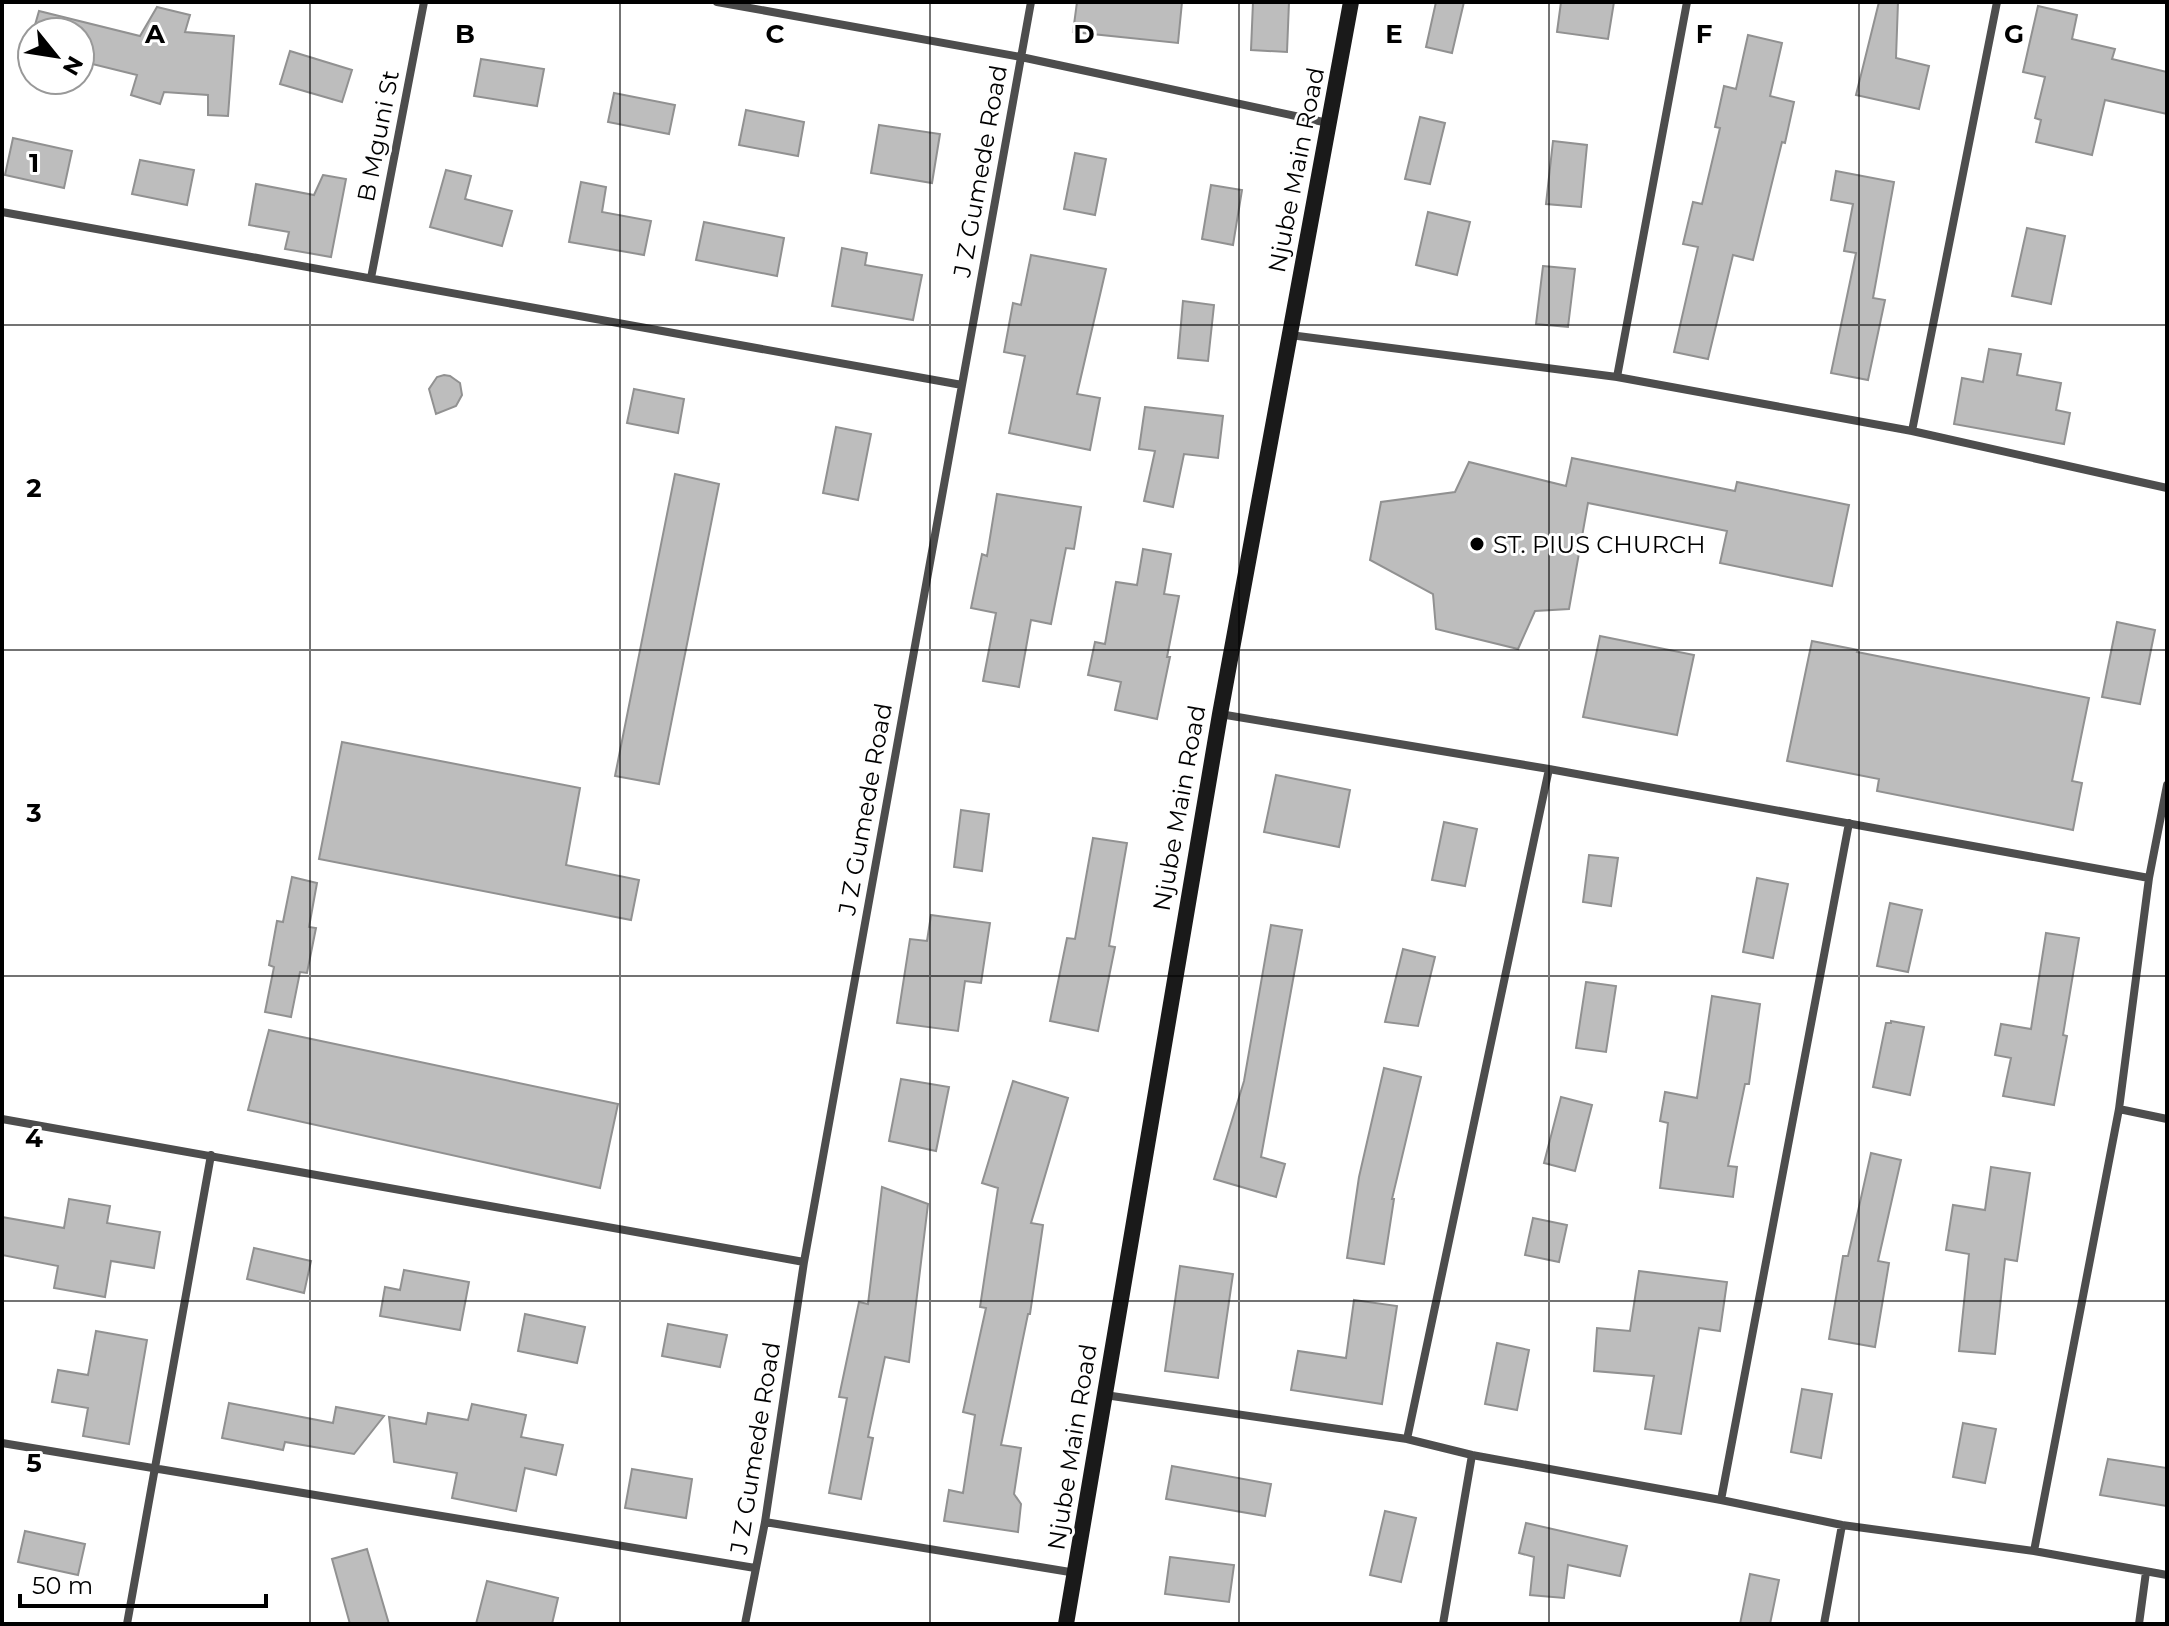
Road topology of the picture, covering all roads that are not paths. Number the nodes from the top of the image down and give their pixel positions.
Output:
1 (424, 2) edge
2 (717, 2) edge
3 (724, 2) edge
4 (1031, 2) edge
5 (1351, 2) edge
6 (1687, 2) edge
7 (1997, 2) edge
8 (1021, 57) junction
9 (1329, 123) junction
10 (2, 212) edge
11 (371, 278) junction
12 (1289, 335) junction
13 (1617, 377) junction
14 (962, 385) junction
15 (1912, 431) junction
16 (2167, 488) edge
17 (1220, 714) junction
18 (1549, 769) junction
19 (2167, 785) edge
20 (1849, 823) junction
21 (2149, 878) junction
22 (2119, 1109) junction
23 (2, 1119) edge
24 (2167, 1119) edge
25 (211, 1155) junction
26 (804, 1262) junction
27 (1104, 1395) junction
28 (1407, 1439) junction
29 (2, 1443) edge
30 (1472, 1455) junction
31 (155, 1470) junction
32 (1721, 1500) junction
33 (765, 1522) junction
34 (1842, 1525) junction
35 (2034, 1551) junction
36 (755, 1568) junction
37 (2146, 1572) junction
38 (1076, 1573) junction
39 (2167, 1575) edge
40 (127, 1624) edge
41 (745, 1624) edge
42 (1066, 1624) edge
43 (1443, 1624) edge
44 (1824, 1624) edge
45 (2139, 1624) edge

1 - 11 street, B Mguni St
2 - 3 street
3 - 8 street
4 - 8 street, J Z Gumede Road
5 - 9 street, Njube Main Road
6 - 13 street
7 - 15 street
8 - 9 street
8 - 14 street, J Z Gumede Road
9 - 12 street, Njube Main Road
10 - 11 street
11 - 14 street
12 - 13 street
12 - 17 street, Njube Main Road
13 - 15 street
14 - 26 street, J Z Gumede Road
15 - 16 street
17 - 18 street
17 - 27 street, Njube Main Road
18 - 20 street
18 - 28 street
19 - 21 street
20 - 21 street
20 - 32 street
21 - 22 street
22 - 24 street
22 - 35 street
23 - 25 street
25 - 26 street
25 - 31 street
26 - 33 street, J Z Gumede Road
27 - 28 street
27 - 38 street, Njube Main Road
28 - 30 street
29 - 31 street
30 - 32 street
30 - 43 street
31 - 36 street
31 - 40 street
32 - 34 street
33 - 36 street, J Z Gumede Road
33 - 38 street
34 - 35 street
34 - 44 street
35 - 37 street
36 - 41 street, J Z Gumede Road
37 - 39 street
37 - 45 street
38 - 42 street, Njube Main Road

